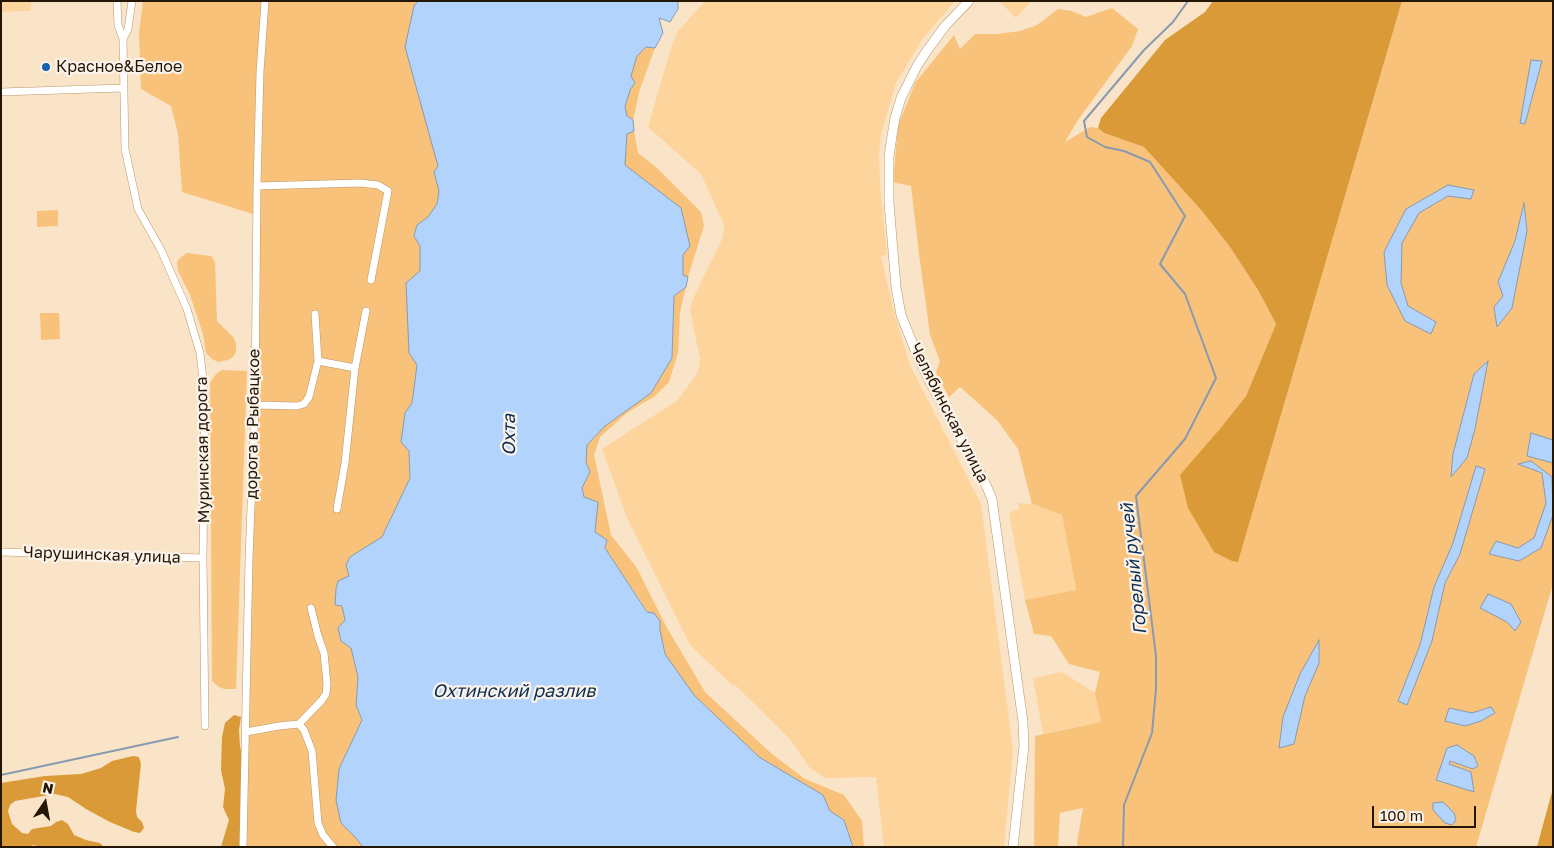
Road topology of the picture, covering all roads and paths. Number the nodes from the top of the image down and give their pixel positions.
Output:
1 (117, 1) edge
2 (132, 1) edge
3 (265, 1) edge
4 (969, 1) edge
5 (123, 39) junction
6 (123, 88) junction
7 (1, 92) edge
8 (257, 186) junction
9 (371, 280) dead end
10 (366, 311) dead end
11 (315, 314) dead end
12 (318, 360) junction
13 (355, 368) junction
14 (255, 405) junction
15 (337, 509) dead end
16 (1, 552) edge
17 (203, 558) junction
18 (311, 608) dead end
19 (299, 724) junction
20 (205, 726) dead end
21 (246, 732) junction
22 (243, 847) edge
23 (334, 847) edge
24 (1013, 847) edge

1 - 5 street, Муринская дорога
2 - 5 street, Муринская дорога
3 - 8 street, дорога в Рыбацкое
4 - 24 street, Челябинская улица
5 - 6 street, Муринская дорога
6 - 7 street
6 - 17 street, Муринская дорога
8 - 9 street
8 - 14 street, дорога в Рыбацкое
10 - 13 street
11 - 12 street
12 - 13 street
12 - 14 street
13 - 15 street
14 - 21 street, дорога в Рыбацкое
16 - 17 street, Чарушинская улица
17 - 20 street, Муринская дорога
18 - 19 street
19 - 21 street
19 - 23 street
21 - 22 street, дорога в Рыбацкое

